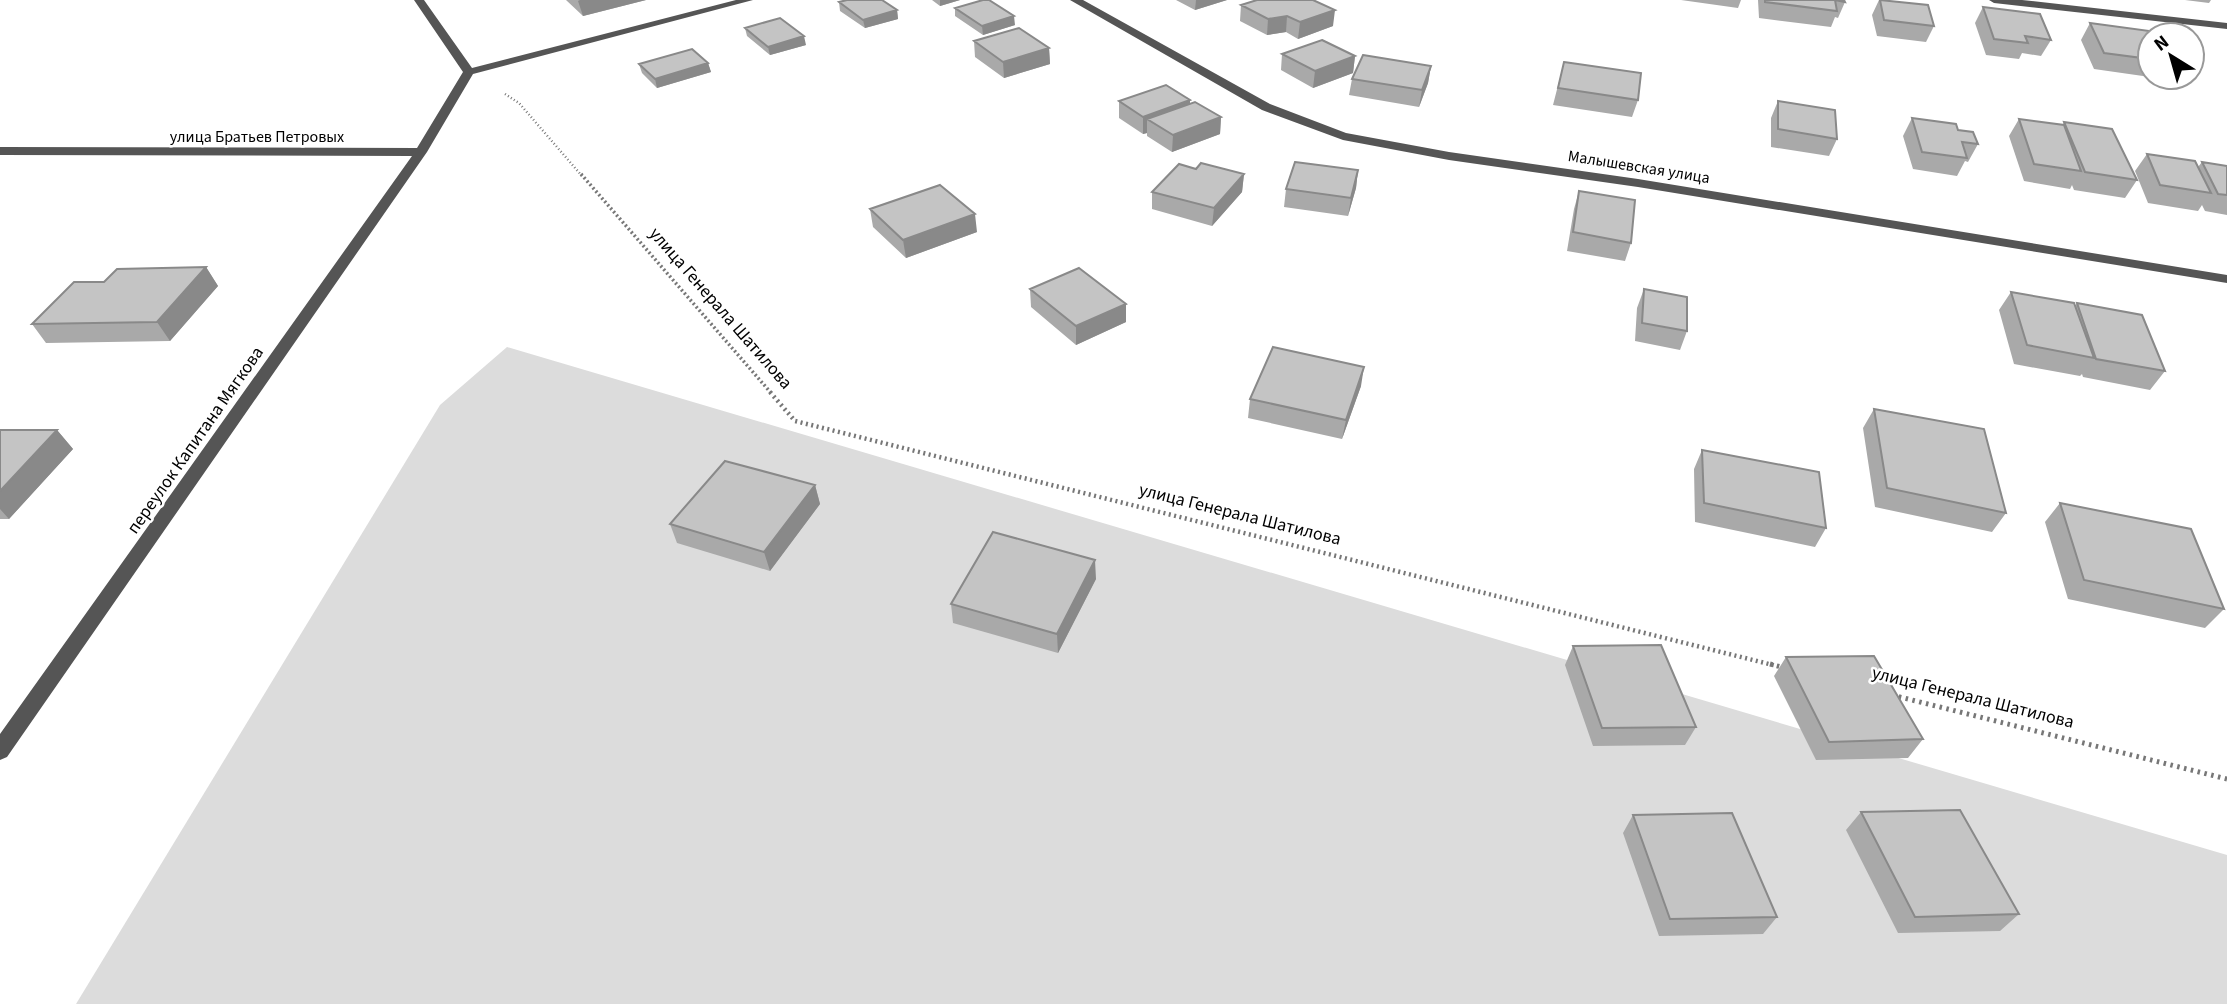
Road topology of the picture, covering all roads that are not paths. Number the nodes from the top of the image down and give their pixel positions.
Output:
1 (419, 0) edge
2 (748, 0) edge
3 (1075, 0) edge
4 (1994, 0) edge
5 (2227, 26) edge
6 (468, 72) junction
7 (0, 151) edge
8 (421, 152) junction
9 (2227, 279) edge
10 (0, 751) edge

1 - 6 street
2 - 6 street
3 - 9 street, Малышевская улица
4 - 5 street
6 - 8 street
7 - 8 street, улица Братьев Петровых
8 - 10 street, переулок Капитана Мягкова

